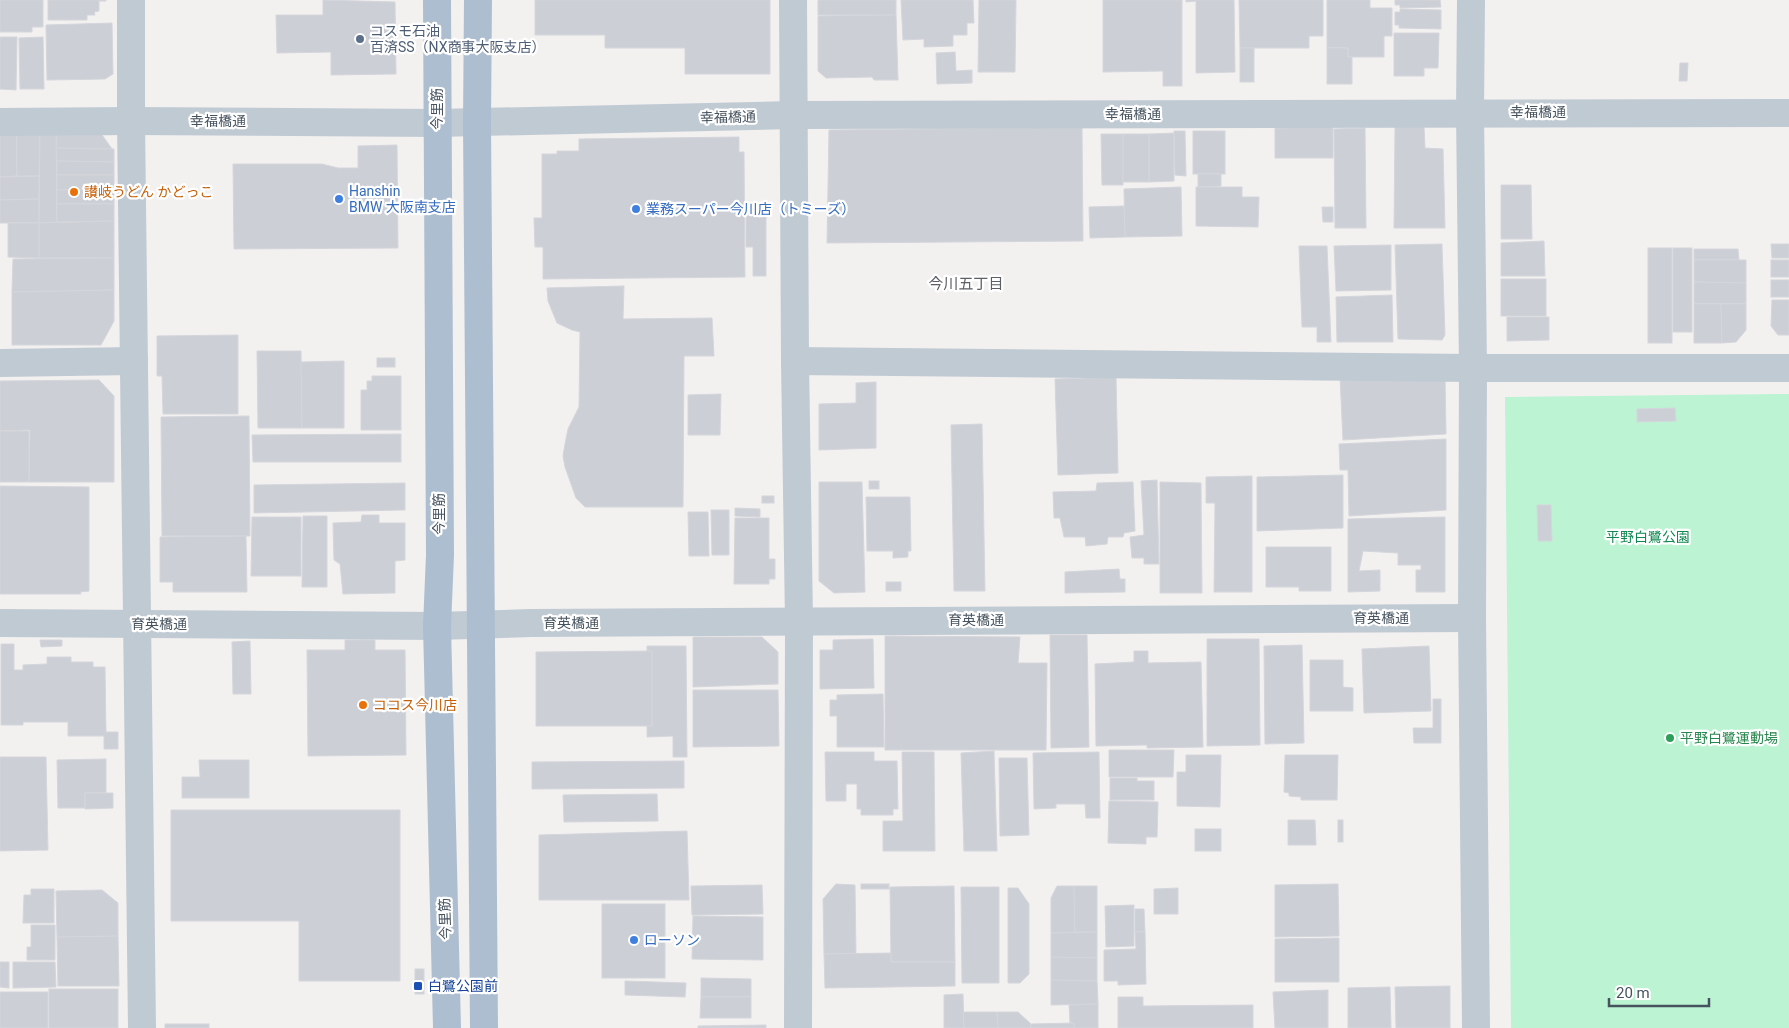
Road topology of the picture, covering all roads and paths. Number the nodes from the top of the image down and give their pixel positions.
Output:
1 (131, 0) edge
2 (437, 0) edge
3 (478, 0) edge
4 (794, 0) edge
5 (1471, 0) edge
6 (1470, 112) junction
7 (1789, 113) edge
8 (794, 115) junction
9 (131, 121) junction
10 (0, 122) edge
11 (437, 123) junction
12 (477, 123) junction
13 (134, 361) junction
14 (795, 361) junction
15 (0, 363) edge
16 (1473, 368) junction
17 (1789, 368) edge
18 (1472, 618) junction
19 (799, 622) junction
20 (0, 623) edge
21 (136, 624) junction
22 (481, 624) junction
23 (437, 626) junction
24 (142, 1028) edge
25 (447, 1028) edge
26 (484, 1028) edge
27 (798, 1028) edge
28 (1476, 1028) edge

1 - 9 street
2 - 11 main road, 今里筋
3 - 12 main road
4 - 8 street
5 - 6 street
6 - 7 street, 幸福橋通
6 - 8 street, 幸福橋通
6 - 16 street
8 - 12 street, 幸福橋通
8 - 14 street
9 - 10 street, 幸福橋通
9 - 11 street, 幸福橋通
9 - 13 street
11 - 12 street, 幸福橋通
11 - 23 main road, 今里筋
12 - 22 main road
13 - 15 street
13 - 21 street
14 - 16 street
14 - 19 street
16 - 17 street
16 - 18 street
18 - 19 street, 育英橋通
18 - 28 street
19 - 22 street, 育英橋通
19 - 27 street
20 - 21 street, 育英橋通
21 - 23 street, 育英橋通
21 - 24 street
22 - 23 street, 育英橋通
22 - 26 main road
23 - 25 main road, 今里筋

